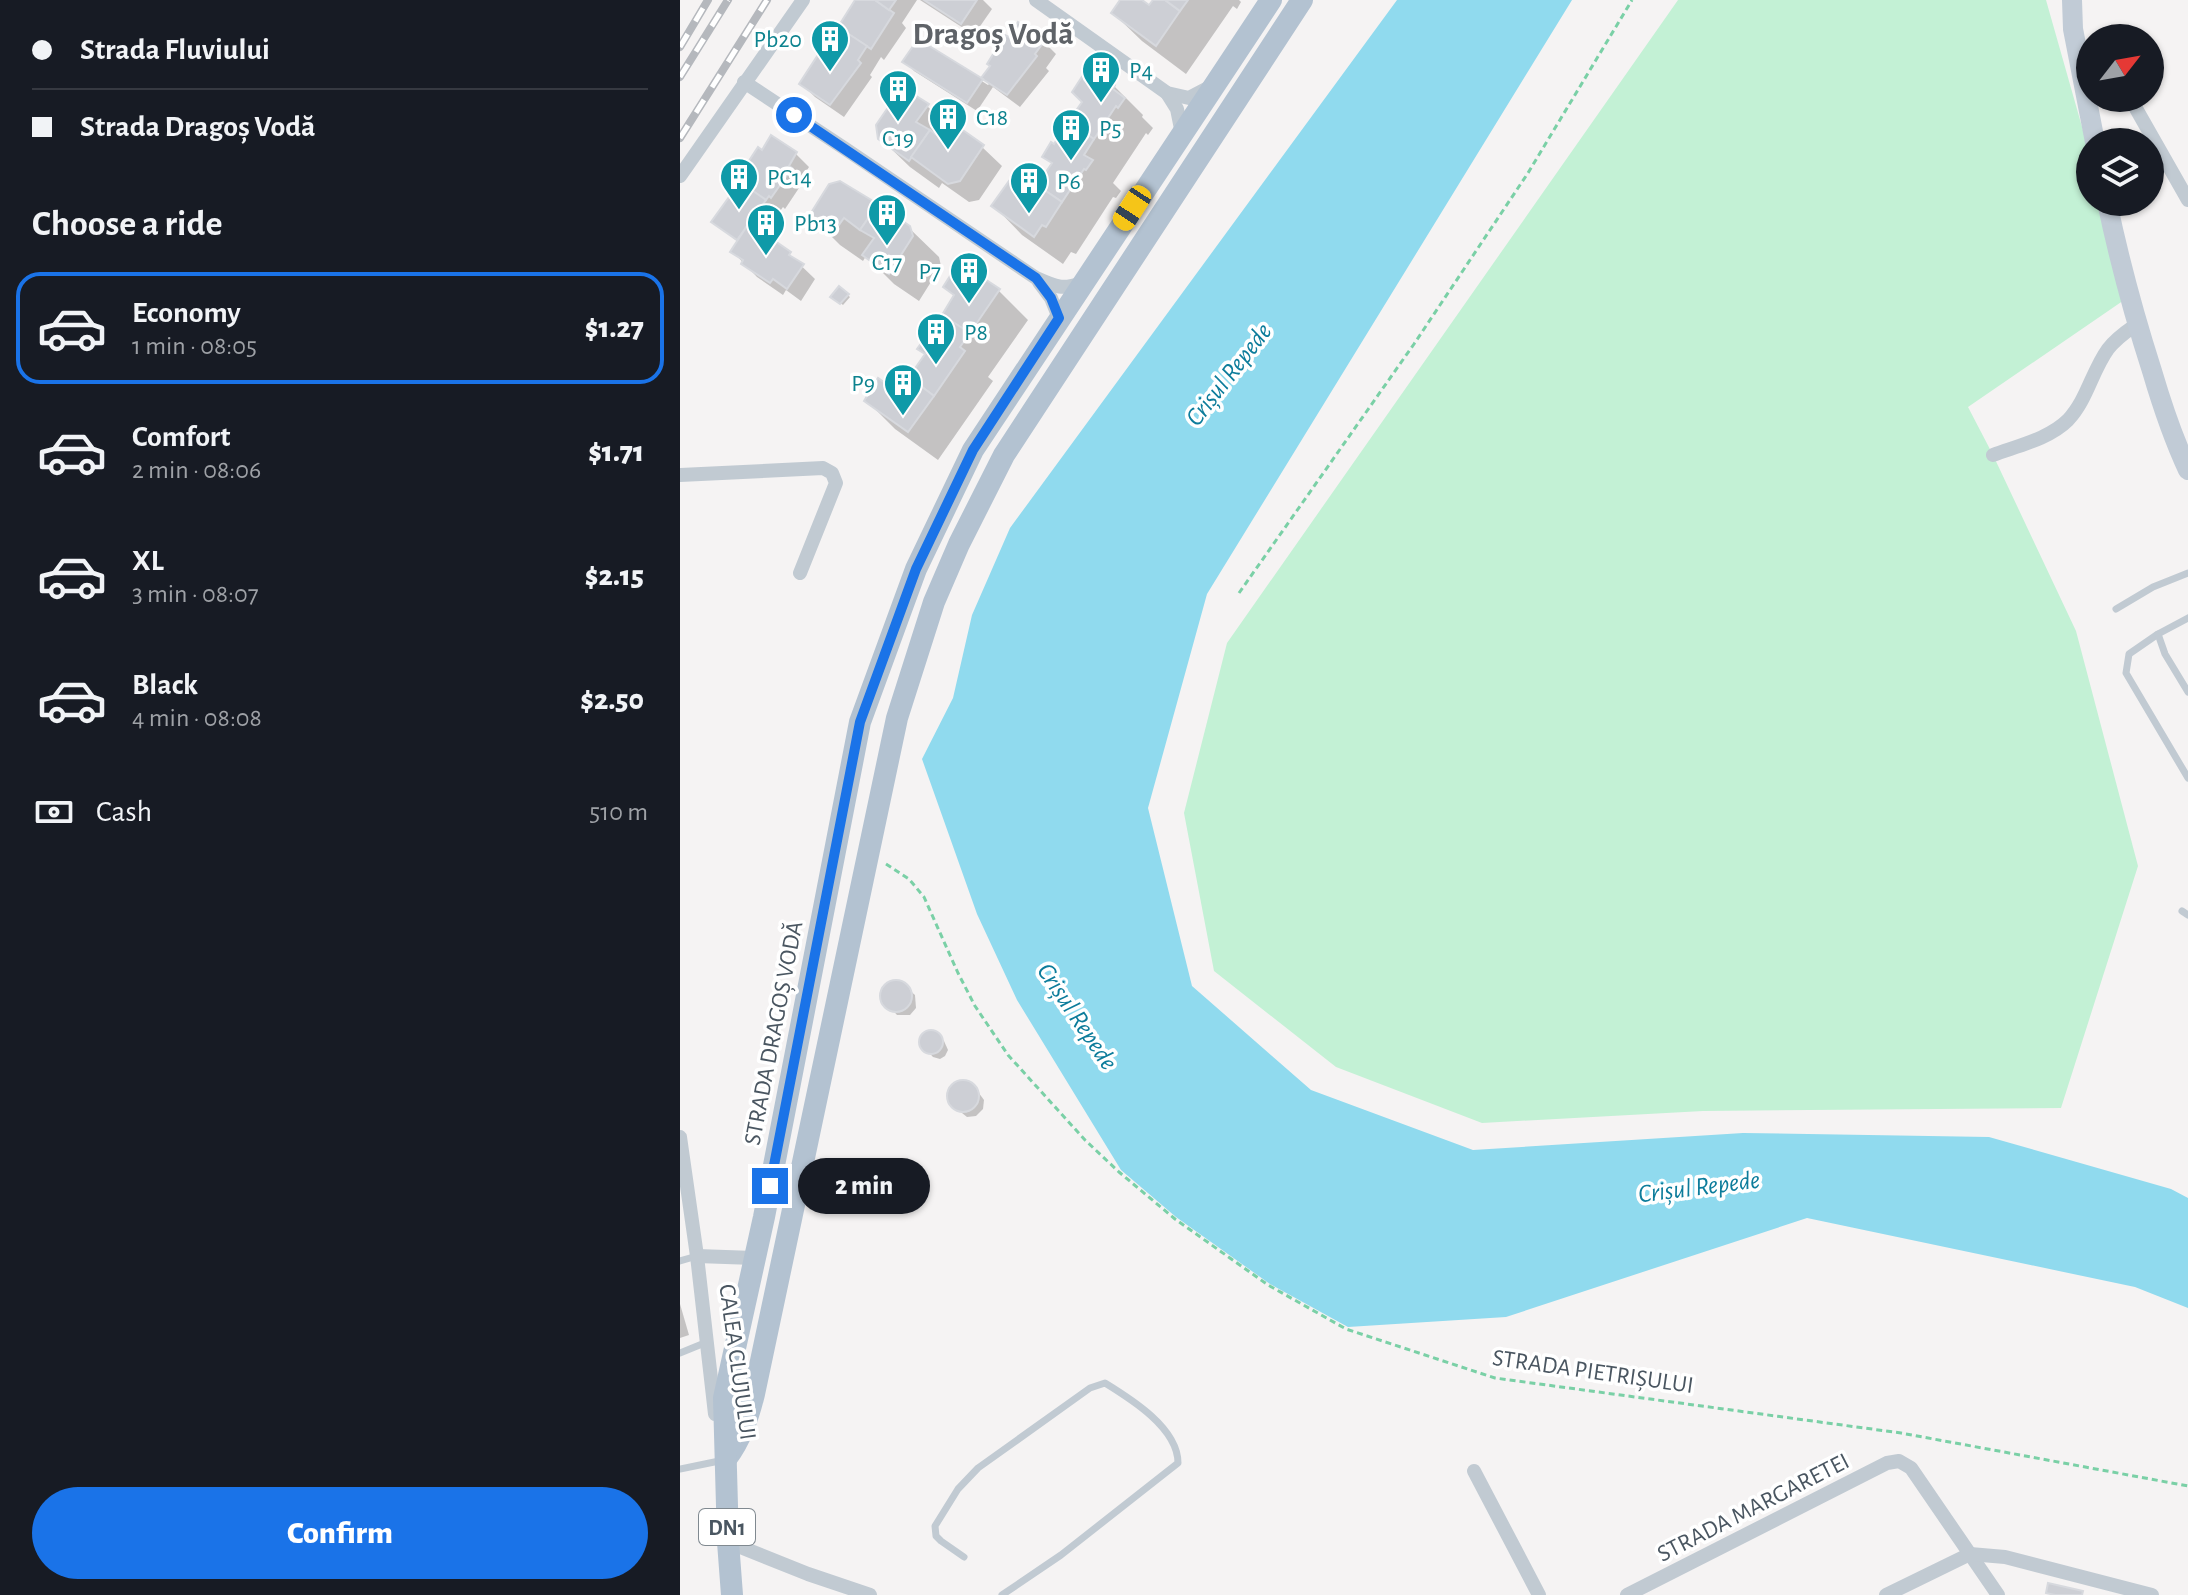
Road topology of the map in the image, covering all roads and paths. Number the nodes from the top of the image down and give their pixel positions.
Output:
1 (803, 0) edge
2 (1036, 0) edge
3 (1271, 0) edge
4 (1302, 0) edge
5 (1632, 0) edge
6 (2072, 0) edge
7 (2073, 29) junction
8 (2076, 32) edge
9 (744, 82) junction
10 (1215, 84) junction
11 (1167, 93) junction
12 (2138, 112) edge
13 (2092, 128) edge
14 (1182, 134) junction
15 (680, 176) edge
16 (2188, 200) edge
17 (2110, 216) edge
18 (1036, 278) junction
19 (1083, 283) junction
20 (1059, 318) junction
21 (2137, 324) junction
22 (1993, 455) dead end
23 (2188, 470) edge
24 (680, 475) edge
25 (800, 573) dead end
26 (2188, 573) edge
27 (1239, 593) dead end
28 (2116, 609) dead end
29 (2188, 618) edge
30 (2158, 634) junction
31 (2188, 692) edge
32 (2188, 778) edge
33 (869, 853) junction
34 (680, 1137) edge
35 (764, 1217) junction
36 (787, 1228) junction
37 (697, 1256) junction
38 (754, 1258) junction
39 (680, 1261) edge
40 (707, 1342) junction
41 (680, 1353) edge
42 (754, 1394) junction
43 (726, 1459) junction
44 (680, 1468) edge
45 (1474, 1471) dead end
46 (2188, 1486) edge
47 (728, 1542) junction
48 (1970, 1554) junction
49 (964, 1557) dead end
50 (732, 1595) edge
51 (870, 1595) edge
52 (1002, 1595) edge
53 (1539, 1595) edge
54 (1627, 1595) edge
55 (1886, 1595) edge
56 (1998, 1595) edge
57 (2152, 1595) edge

1 - 9 street
2 - 11 street
3 - 10 main road, STRADA DRAGOȘ VODĂ / DN1
4 - 33 main road
5 - 27 path
6 - 7 street
7 - 8 street
7 - 13 street
9 - 15 street
9 - 18 street
10 - 11 street
10 - 14 main road, STRADA DRAGOȘ VODĂ / DN1
11 - 14 street
12 - 16 street
14 - 19 main road, STRADA DRAGOȘ VODĂ / DN1
17 - 21 street
18 - 19 street
18 - 20 street
19 - 20 main road, STRADA DRAGOȘ VODĂ / DN1
20 - 35 main road, STRADA DRAGOȘ VODĂ / DN1
21 - 22 street
21 - 23 street
24 - 25 street
26 - 28 lane
29 - 30 lane
30 - 31 lane
30 - 32 lane
33 - 36 main road
33 - 46 path, STRADA PIETRIȘULUI
34 - 37 street, CALEA CLUJULUI
35 - 36 main road
35 - 38 main road, STRADA DRAGOȘ VODĂ / DN1
36 - 42 main road
37 - 38 street
37 - 39 lane
37 - 40 street, CALEA CLUJULUI
38 - 42 main road
38 - 43 main road, STRADA DRAGOȘ VODĂ / DN1
40 - 41 lane
40 - 43 street, CALEA CLUJULUI
42 - 43 main road
43 - 44 lane
43 - 47 main road, CALEA CLUJULUI / DN1
45 - 53 street
47 - 50 main road, CALEA CLUJULUI / DN1
47 - 51 street
48 - 54 street, STRADA MARGARETEI
48 - 55 street
48 - 56 street
48 - 57 street
49 - 52 lane

